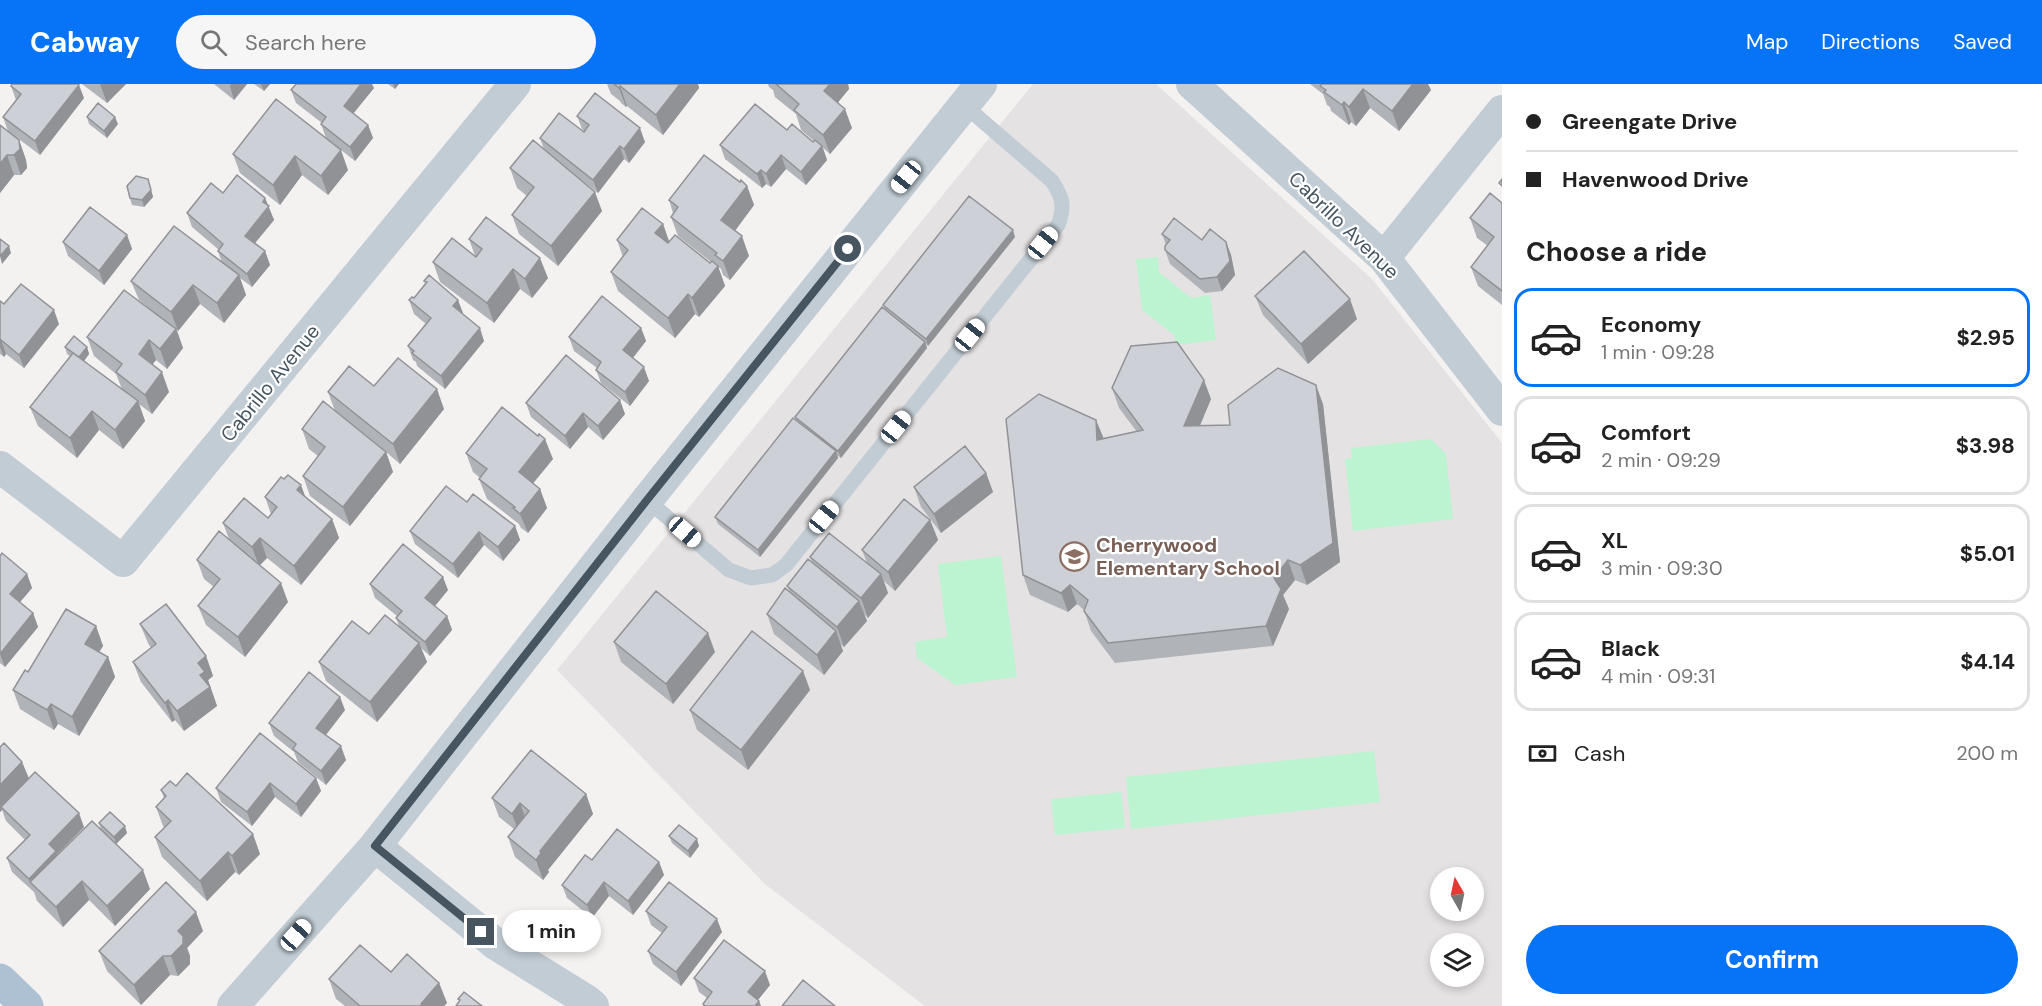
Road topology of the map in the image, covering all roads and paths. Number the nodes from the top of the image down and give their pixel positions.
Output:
1 (515, 84) edge
2 (1192, 84) edge
3 (972, 95) edge
4 (1502, 111) edge
5 (1384, 258) junction
6 (1502, 410) edge
7 (0, 467) edge
8 (647, 500) junction
9 (375, 846) junction
10 (0, 980) edge
11 (27, 1006) edge
12 (233, 1006) edge
13 (593, 1006) edge

1 - 7 street, Cabrillo Avenue
2 - 5 street, Cabrillo Avenue
3 - 8 street
3 - 8 lane
4 - 5 street
5 - 6 street, Cabrillo Avenue
8 - 9 street
9 - 12 street
9 - 13 street
10 - 11 main road

